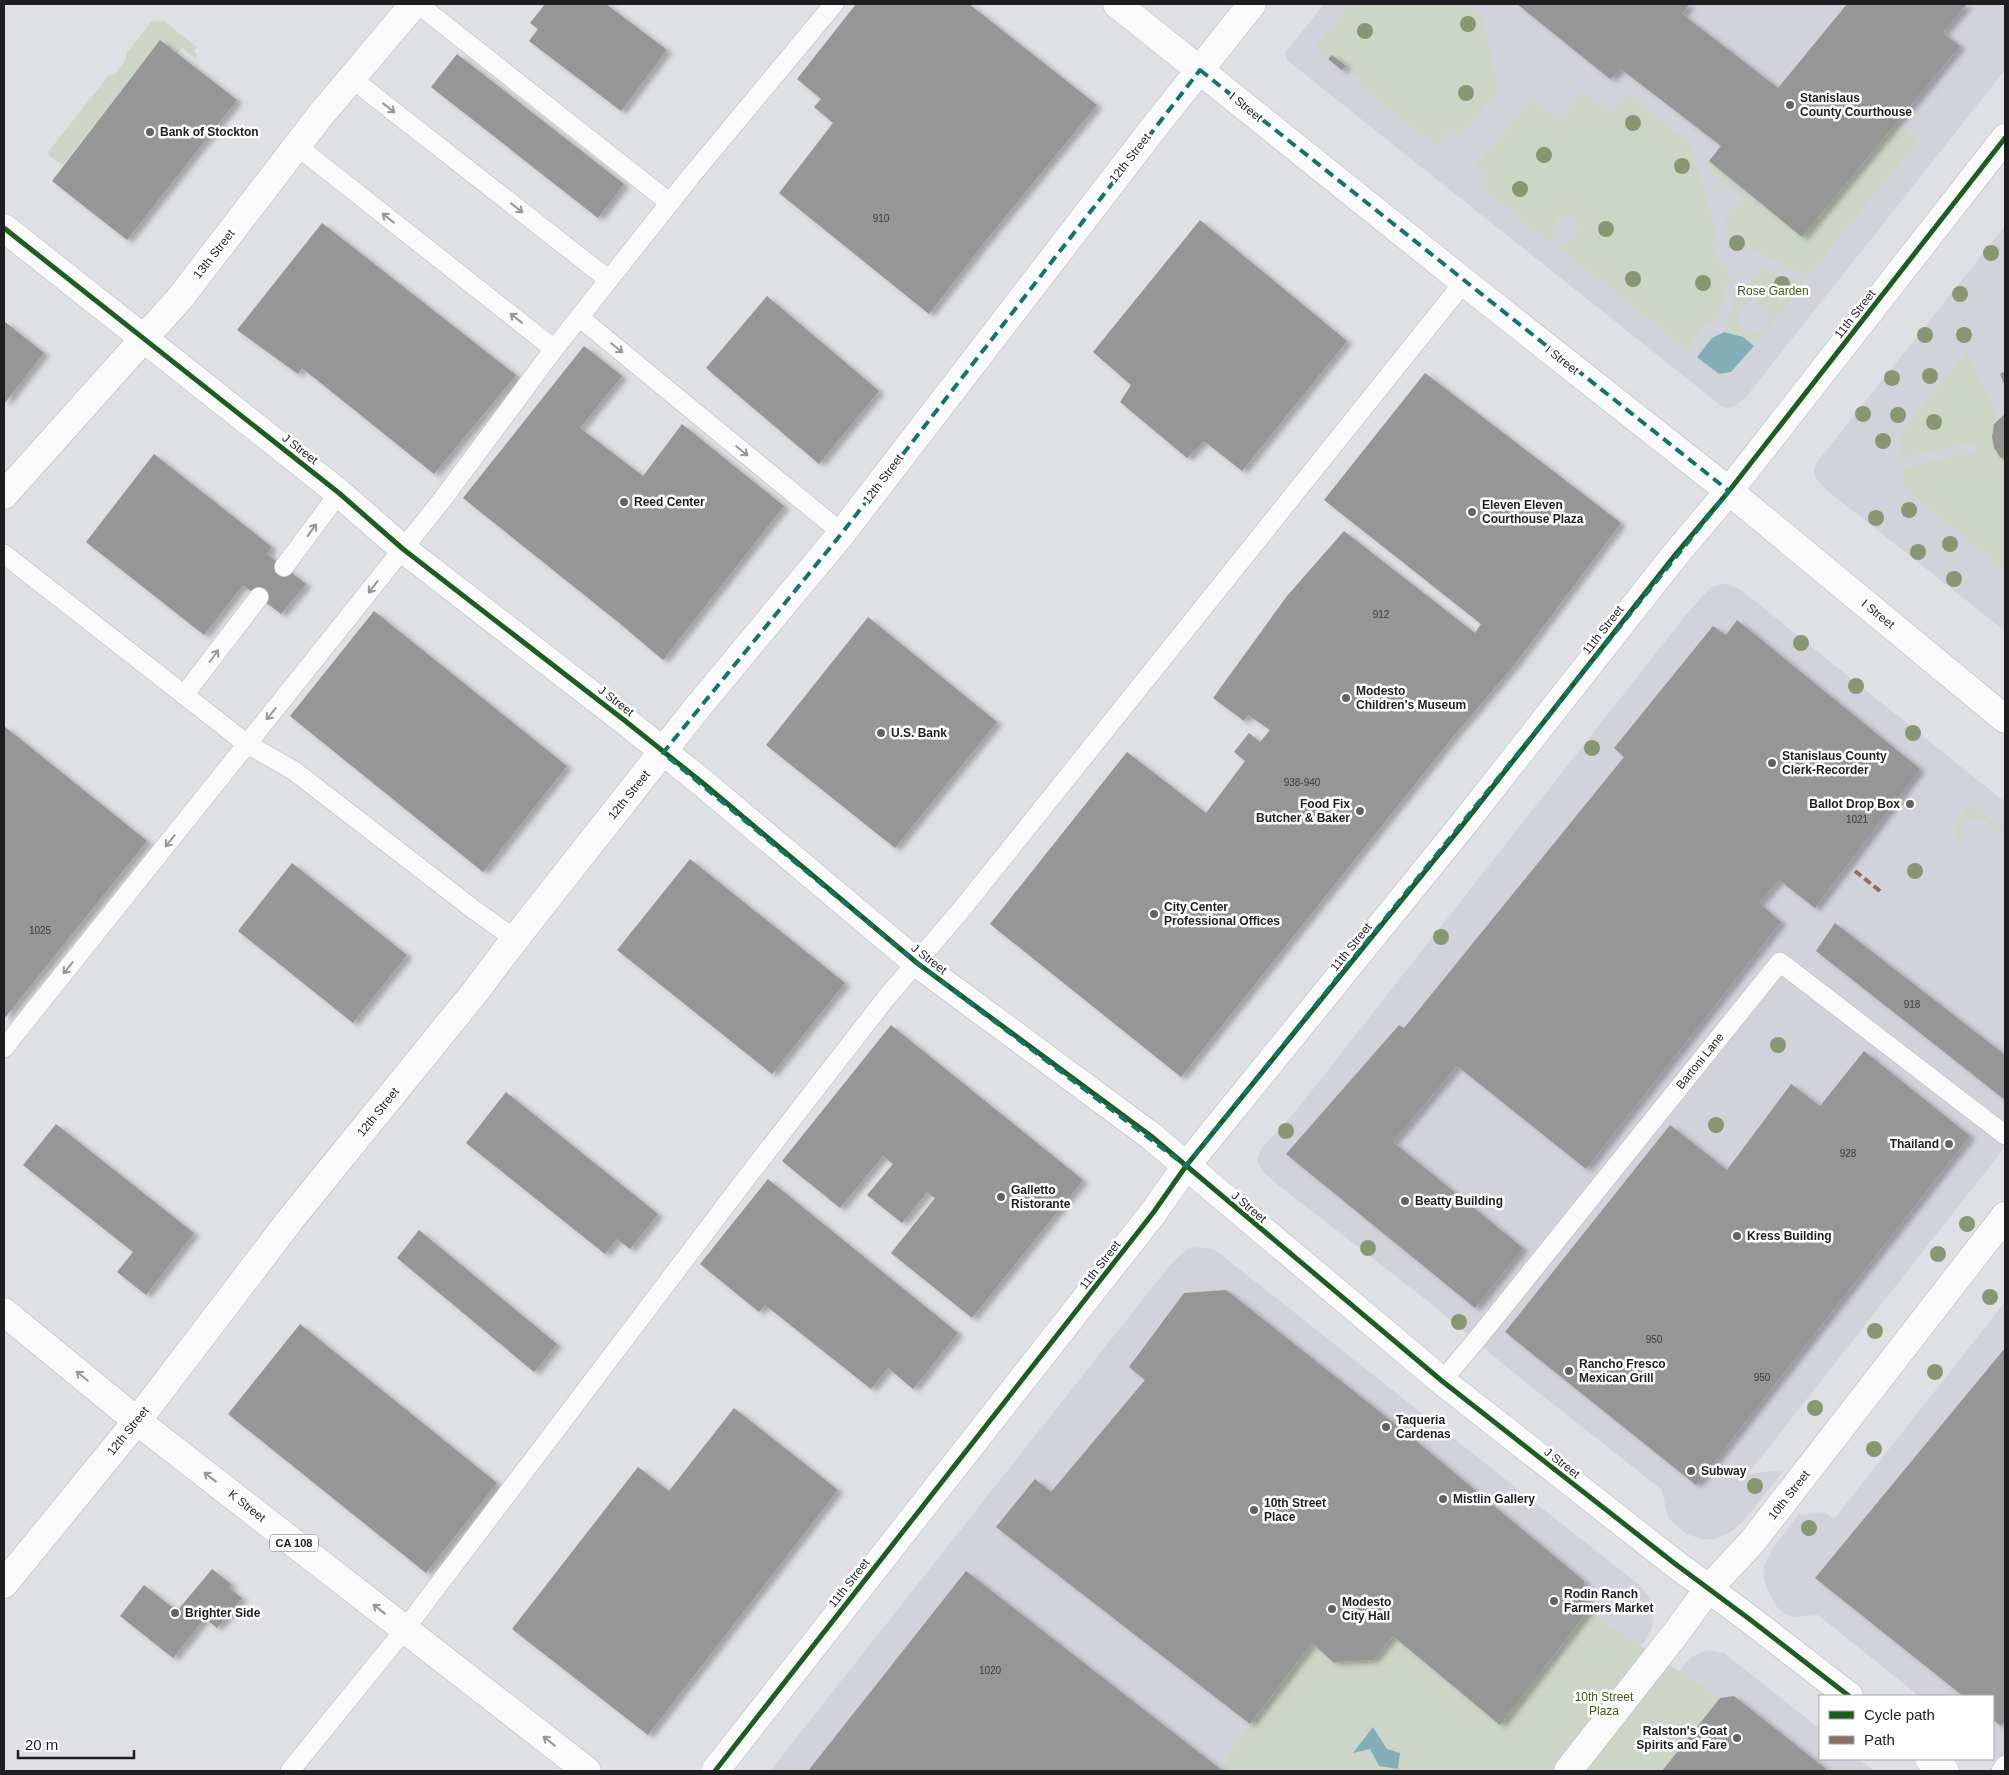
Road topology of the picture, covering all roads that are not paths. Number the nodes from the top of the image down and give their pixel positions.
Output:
1 (414, 4) edge
2 (418, 4) edge
3 (834, 4) edge
4 (1117, 4) edge
5 (1252, 4) edge
6 (1200, 70) junction
7 (351, 78) junction
8 (2005, 138) edge
9 (297, 146) junction
10 (670, 203) junction
11 (4, 228) edge
12 (609, 280) junction
13 (1464, 282) junction
14 (579, 317) junction
15 (142, 338) junction
16 (554, 348) junction
17 (1729, 492) junction
18 (339, 493) junction
19 (4, 495) edge
20 (842, 533) junction
21 (403, 549) junction
22 (4, 554) edge
23 (284, 567) dead end
24 (259, 597) dead end
25 (184, 695) junction
26 (2005, 719) edge
27 (247, 744) junction
28 (664, 753) junction
29 (515, 939) junction
30 (917, 963) junction
31 (4, 1048) edge
32 (2005, 1135) edge
33 (1186, 1166) junction
34 (2005, 1216) edge
35 (4, 1312) edge
36 (1442, 1381) junction
37 (137, 1421) junction
38 (4, 1584) edge
39 (1709, 1588) junction
40 (405, 1629) junction
41 (1848, 1695) edge
42 (1930, 1760) edge
43 (2005, 1765) edge
44 (290, 1771) edge
45 (587, 1771) edge
46 (715, 1771) edge
47 (1568, 1771) edge
48 (1945, 1771) edge
49 (2001, 1771) edge

1 - 7 street, 13th Street
2 - 10 lane
3 - 10 lane
4 - 6 street, I Street
5 - 6 street, 12th Street
6 - 13 street, I Street
6 - 20 street, 12th Street
7 - 9 street, 13th Street
7 -> 12 lane
8 - 17 street, 11th Street
9 - 15 street, 13th Street
16 -> 9 lane
10 - 12 lane
11 - 15 street, J Street
12 - 14 lane
13 - 17 street, I Street
13 - 30 lane
14 - 16 lane
14 -> 20 lane
15 - 18 street, J Street
15 - 19 street, 13th Street
16 - 21 lane
17 - 26 street, I Street
17 - 33 street, 11th Street
18 - 21 street, J Street
23 -> 18 lane
20 - 28 street, 12th Street
21 -> 27 lane
21 - 28 street, J Street
22 - 25 lane
25 -> 24 lane
25 - 27 lane
27 - 29 lane
27 -> 31 lane
28 - 29 street, 12th Street
28 - 30 street, J Street
29 - 37 street, 12th Street
30 - 33 street, J Street
30 - 40 lane
32 - 36 lane, Bartoni Lane
33 - 36 street, J Street
33 - 46 street, 11th Street
34 - 39 street, 10th Street
37 -> 35 street, K Street / CA 108
36 - 39 street, J Street
37 - 38 street, 12th Street
40 -> 37 street, K Street / CA 108
39 - 41 street, J Street
39 - 47 street, 10th Street
40 - 44 lane
45 -> 40 street, K Street / CA 108
42 - 48 street
43 - 49 lane

